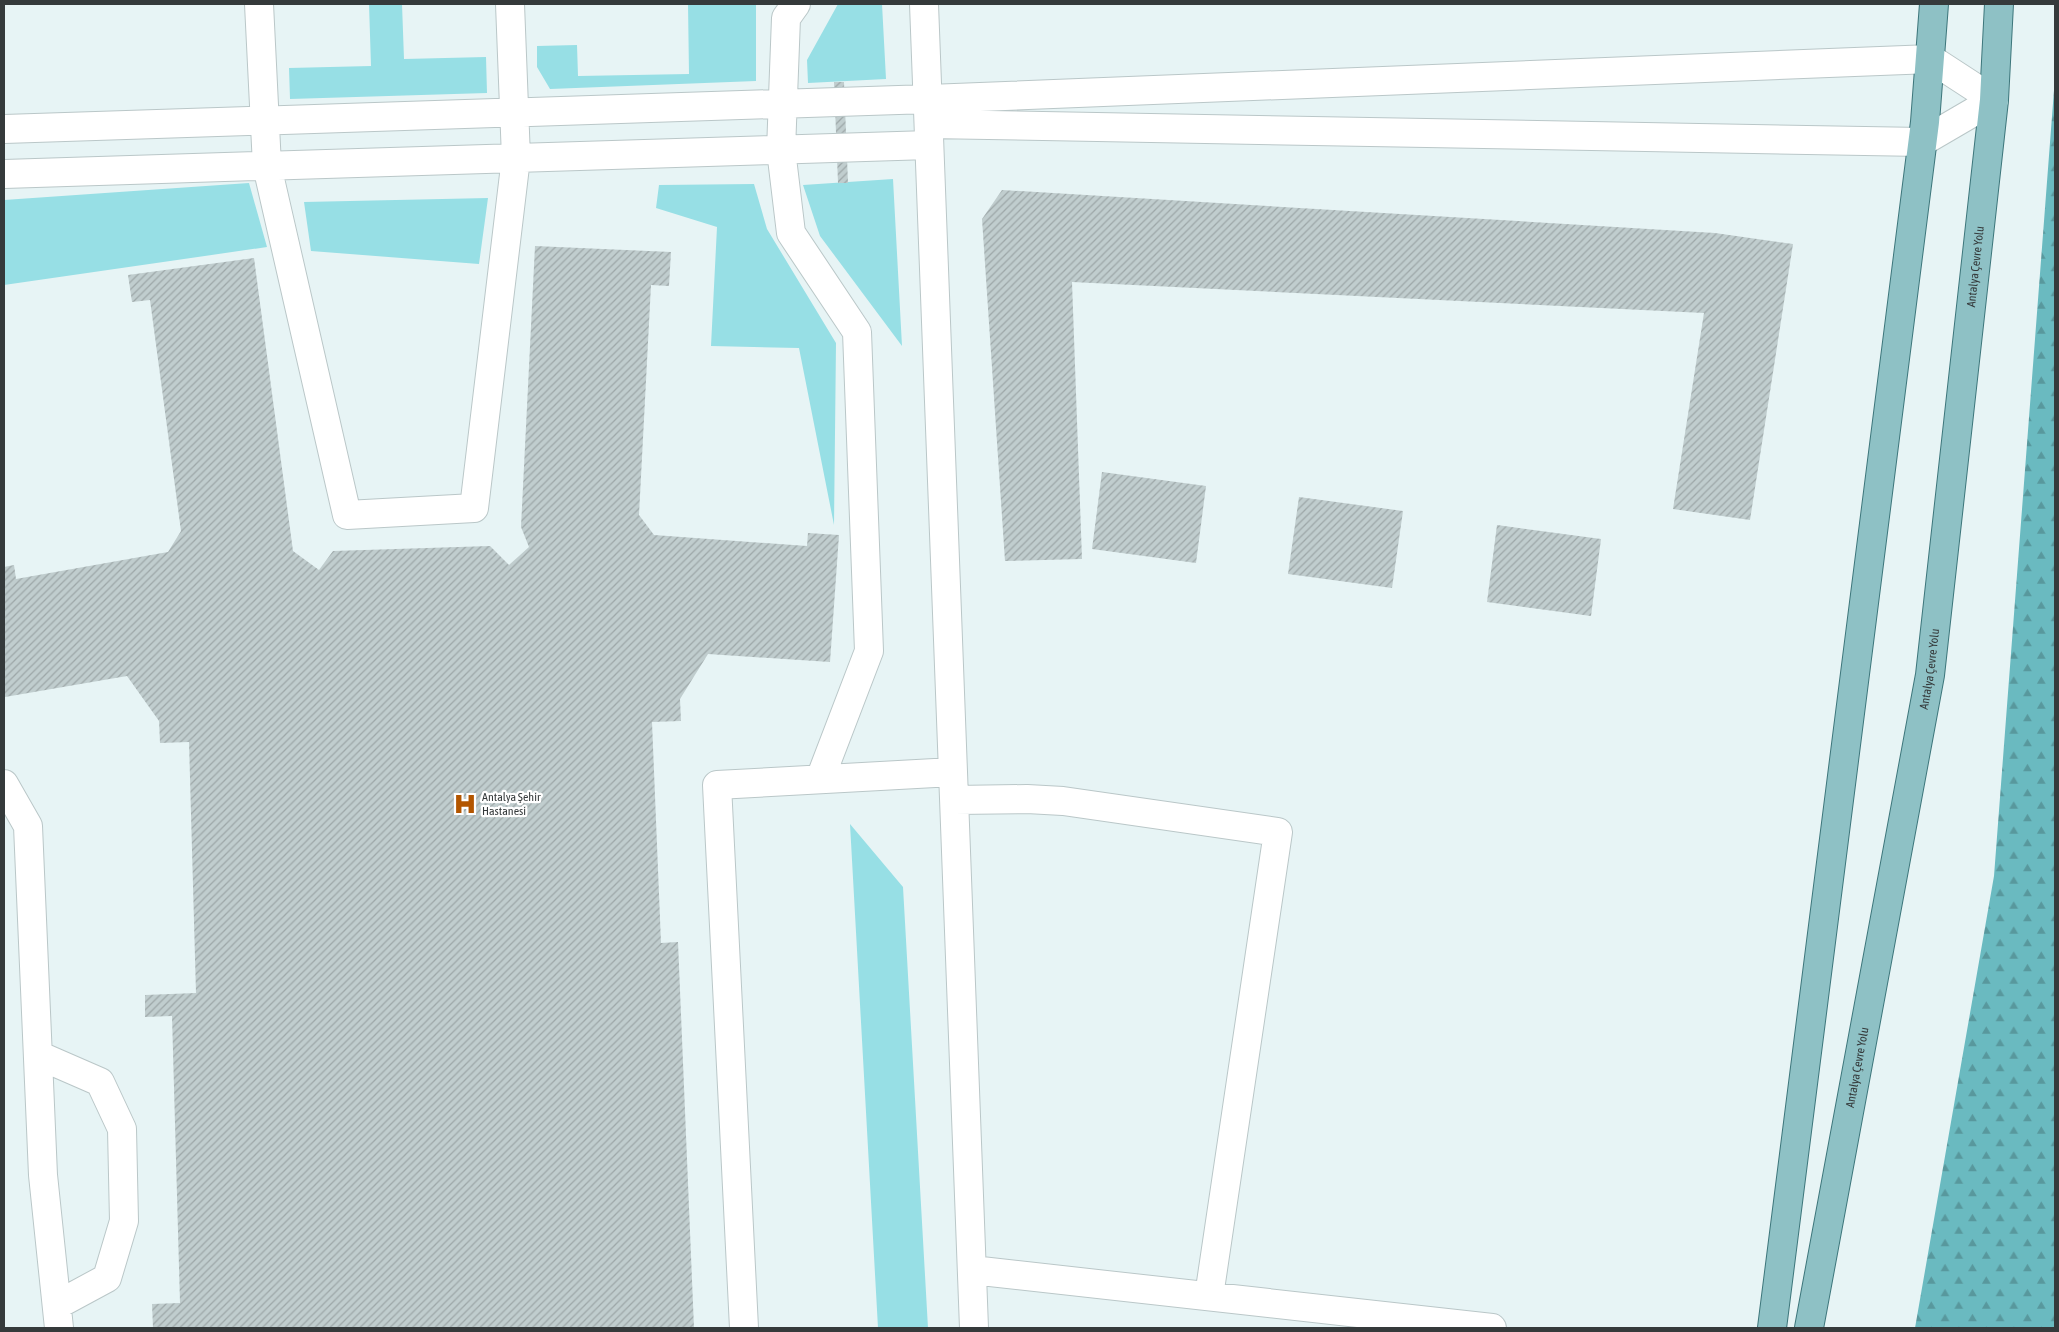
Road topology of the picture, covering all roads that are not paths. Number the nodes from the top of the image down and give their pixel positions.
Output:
1 (258, 4) edge
2 (510, 4) edge
3 (796, 4) edge
4 (924, 4) edge
5 (1934, 4) edge
6 (2000, 4) edge
7 (1931, 59) junction
8 (1994, 100) junction
9 (783, 104) junction
10 (514, 112) junction
11 (264, 121) junction
12 (929, 123) junction
13 (4, 129) edge
14 (1922, 142) junction
15 (781, 150) junction
16 (516, 158) junction
17 (267, 166) junction
18 (4, 174) edge
19 (953, 772) junction
20 (820, 779) junction
21 (4, 784) edge
22 (955, 800) junction
23 (38, 1055) junction
24 (972, 1270) junction
25 (1209, 1296) junction
26 (58, 1317) edge
27 (744, 1328) edge
28 (974, 1328) edge
29 (1492, 1328) edge
30 (1772, 1328) edge
31 (1809, 1328) edge

1 - 11 street
2 - 10 street
3 - 9 street
4 - 12 street
5 - 7 main road
6 - 8 main road, Antalya Çevre Yolu
7 - 8 street
7 - 12 street
7 - 14 main road
8 - 14 street
8 - 31 main road, Antalya Çevre Yolu
9 - 10 street
9 - 12 street
9 - 15 street
10 - 11 street
10 - 16 street
11 - 13 street
11 - 17 street
12 - 14 street
12 - 15 street
12 - 19 street
14 - 30 main road
15 - 16 street
15 - 20 street
16 - 17 street
16 - 17 street
17 - 18 street
19 - 20 street
19 - 22 street
20 - 27 street
21 - 23 street
22 - 24 street
22 - 25 street
23 - 26 street
23 - 26 street
24 - 25 street
24 - 28 street
25 - 29 street

